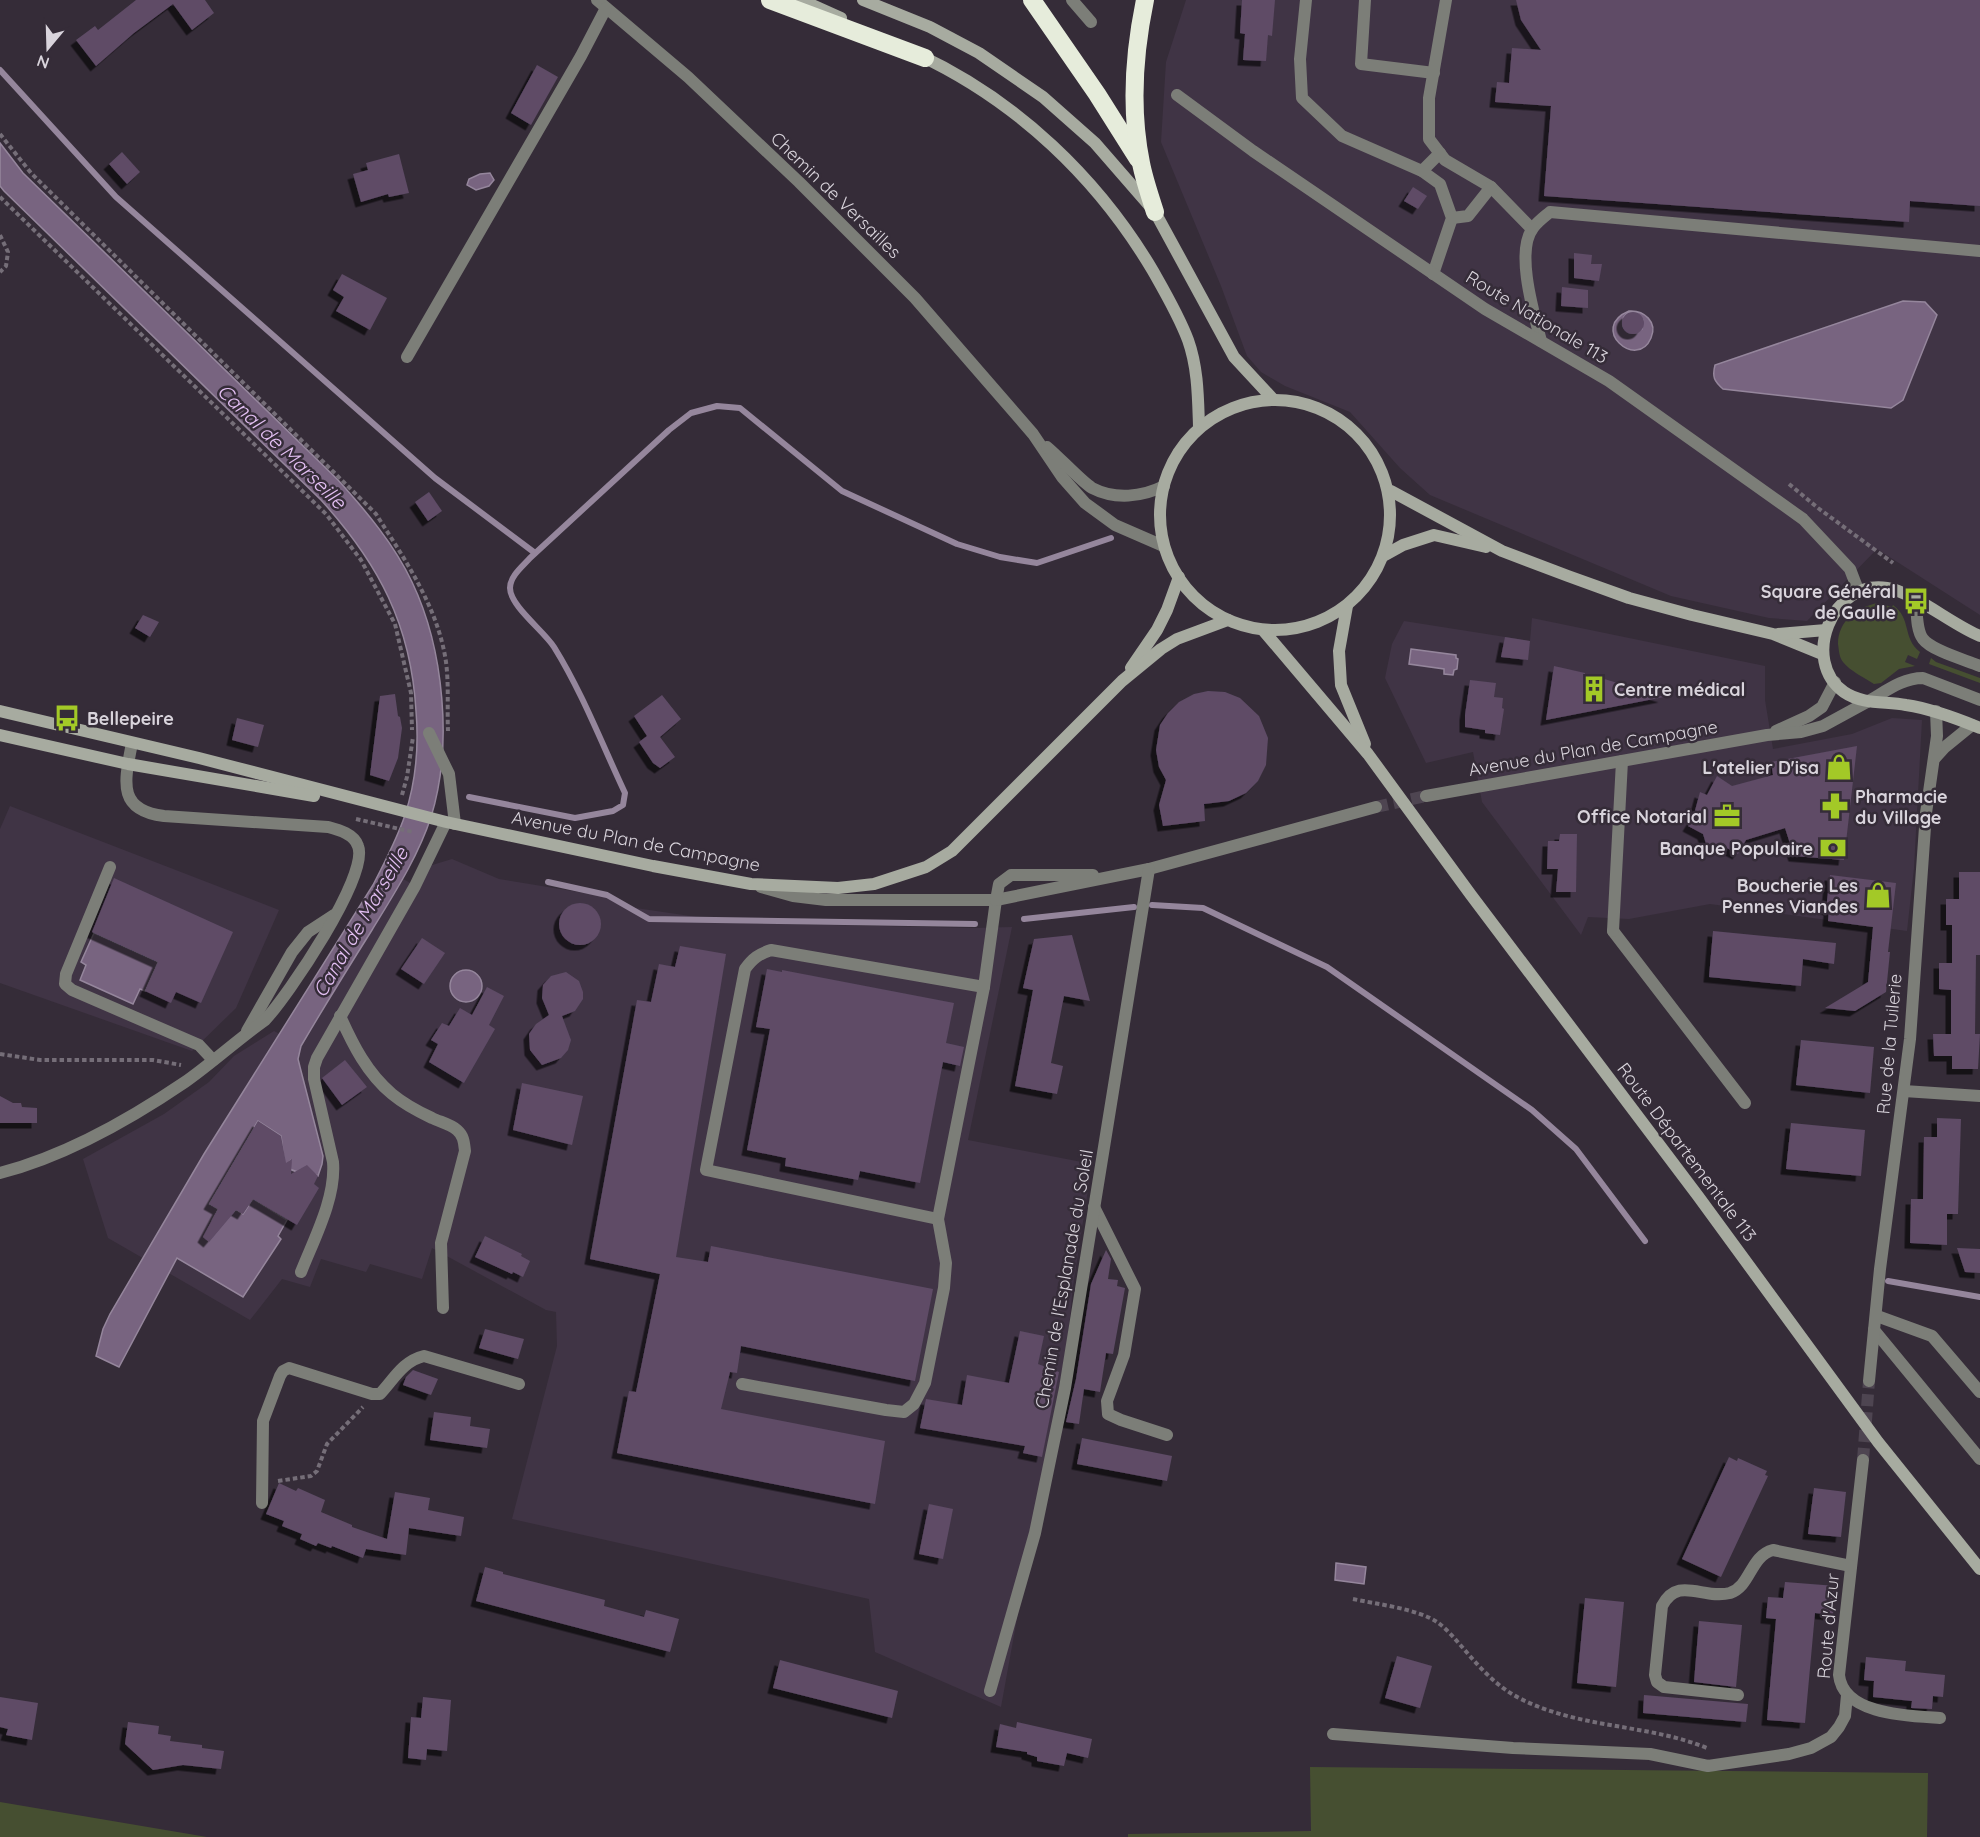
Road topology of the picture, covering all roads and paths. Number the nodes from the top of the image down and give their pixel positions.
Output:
1 (770, 0) edge
2 (801, 0) edge
3 (863, 0) edge
4 (1032, 0) edge
5 (1072, 0) edge
6 (1145, 0) edge
7 (1306, 0) edge
8 (1365, 0) edge
9 (1446, 0) edge
10 (602, 4) edge
11 (1091, 21) dead end
12 (925, 58) junction
13 (1434, 73) junction
14 (1177, 95) dead end
15 (0, 134) edge
16 (1440, 153) junction
17 (1141, 163) junction
18 (1422, 171) junction
19 (1491, 187) junction
20 (0, 197) edge
21 (1155, 212) junction
22 (1452, 218) junction
23 (1532, 229) junction
24 (0, 235) edge
25 (1980, 252) edge
26 (0, 272) edge
27 (1433, 274) junction
28 (1541, 341) junction
29 (407, 357) dead end
30 (1272, 398) junction
31 (1199, 426) junction
32 (1033, 434) junction
33 (1789, 484) dead end
34 (1164, 486) junction
35 (1390, 491) junction
36 (1161, 545) junction
37 (1502, 551) junction
38 (1385, 555) junction
39 (1893, 563) dead end
40 (1179, 577) junction
41 (1858, 590) junction
42 (1916, 601) junction
43 (1347, 606) junction
44 (1228, 620) junction
45 (1263, 630) junction
46 (1826, 630) junction
47 (1773, 634) junction
48 (1980, 636) edge
49 (1822, 654) junction
50 (1980, 666) edge
51 (1122, 681) junction
52 (1835, 682) junction
53 (1980, 700) edge
54 (1867, 702) junction
55 (0, 711) edge
56 (1936, 711) junction
57 (1976, 727) edge
58 (429, 733) dead end
59 (0, 735) edge
60 (1767, 735) junction
61 (448, 741) dead end
62 (132, 743) junction
63 (1368, 754) junction
64 (1622, 761) junction
65 (1933, 762) junction
66 (128, 764) junction
67 (1426, 796) tunnel mouth
68 (1376, 807) tunnel mouth
69 (395, 810) junction
70 (451, 823) junction
71 (110, 867) dead end
72 (1149, 869) junction
73 (1119, 875) junction
74 (751, 884) junction
75 (996, 900) junction
76 (337, 912) junction
77 (984, 987) junction
78 (340, 1016) junction
79 (246, 1033) junction
80 (0, 1054) edge
81 (213, 1060) junction
82 (200, 1070) junction
83 (1904, 1091) junction
84 (1980, 1096) edge
85 (1745, 1103) dead end
86 (0, 1173) edge
87 (1094, 1207) junction
88 (938, 1219) junction
89 (302, 1272) dead end
90 (443, 1308) dead end
91 (1876, 1316) junction
92 (1874, 1330) junction
93 (1869, 1380) tunnel mouth
94 (519, 1384) dead end
95 (742, 1384) dead end
96 (1980, 1392) edge
97 (380, 1394) junction
98 (1167, 1435) dead end
99 (1980, 1459) edge
100 (1863, 1460) tunnel mouth
101 (262, 1484) junction
102 (262, 1503) dead end
103 (1851, 1566) junction
104 (1980, 1569) edge
105 (1353, 1599) dead end
106 (990, 1690) dead end
107 (1738, 1695) dead end
108 (1847, 1695) junction
109 (1940, 1719) dead end
110 (1333, 1734) dead end
111 (1734, 1762) junction

1 - 12 highway
2 - 12 main road
3 - 21 main road
4 - 17 highway
5 - 11 street
6 - 17 highway
7 - 18 street
8 - 13 street
9 - 13 street
10 - 29 street
10 - 32 street, Chemin de Versailles
12 - 31 main road
13 - 16 street
14 - 27 street, Route Nationale 113
15 - 61 path
16 - 18 street
16 - 19 street
17 - 21 highway
18 - 22 street
19 - 22 street
19 - 23 street
20 - 69 path
21 - 30 main road
22 - 27 street
23 - 25 street
23 - 28 street
24 - 26 path
27 - 28 street, Route Nationale 113
28 - 41 street, Route Nationale 113
30 - 31 main road
30 - 35 main road
31 - 34 main road
32 - 34 street, Chemin de Versailles
32 - 36 street, Chemin de Versailles
33 - 39 path
34 - 36 main road
35 - 37 main road
35 - 38 main road
36 - 40 main road
37 - 38 main road
37 - 47 main road
38 - 43 main road
40 - 44 main road
40 - 51 main road, Avenue du Plan de Campagne
41 - 42 main road
41 - 46 main road
42 - 48 main road
42 - 50 street
43 - 45 main road
43 - 63 main road, Route Départementale 113
44 - 45 main road
44 - 51 main road, Avenue du Plan de Campagne
45 - 63 main road, Route Départementale 113
46 - 47 main road
46 - 49 main road
47 - 49 main road
49 - 52 main road
51 - 74 main road, Avenue du Plan de Campagne
52 - 54 main road
52 - 60 street, Avenue du Plan de Campagne
53 - 54 street, Avenue du Plan de Campagne
54 - 56 main road
54 - 60 street, Avenue du Plan de Campagne
55 - 62 main road, Avenue du Plan de Campagne
56 - 57 main road
56 - 65 street, Rue de la Tuilerie
57 - 65 street
58 - 70 street
59 - 66 main road, Avenue du Plan de Campagne
60 - 64 street, Avenue du Plan de Campagne
62 - 66 street
62 - 69 main road, Avenue du Plan de Campagne
63 - 104 main road, Route Départementale 113
64 - 67 street, Avenue du Plan de Campagne
64 - 85 street
65 - 83 street, Rue de la Tuilerie
66 - 69 main road, Avenue du Plan de Campagne
66 - 76 street
68 - 72 street
69 - 70 main road, Avenue du Plan de Campagne
70 - 74 main road, Avenue du Plan de Campagne
70 - 78 street
71 - 81 street
72 - 73 street
72 - 87 street, Chemin de l'Esplanade du Soleil
73 - 75 street
73 - 75 street
74 - 75 street
75 - 77 street
76 - 79 street
76 - 79 street
77 - 88 street
77 - 88 street
78 - 89 street
78 - 90 street
79 - 81 street
80 - 82 path
81 - 82 street
82 - 86 street
83 - 84 street
83 - 91 street, Rue de la Tuilerie
87 - 98 street
87 - 106 street, Chemin de l'Esplanade du Soleil
88 - 95 street
91 - 92 street, Rue de la Tuilerie
91 - 96 street
92 - 93 street, Rue de la Tuilerie
92 - 99 street
94 - 97 street
97 - 101 path
97 - 101 street
100 - 103 street, Route d'Azur
101 - 102 street
103 - 107 street
103 - 108 street, Route d'Azur
105 - 111 path
108 - 109 street, Route d'Azur
108 - 111 street
110 - 111 street

